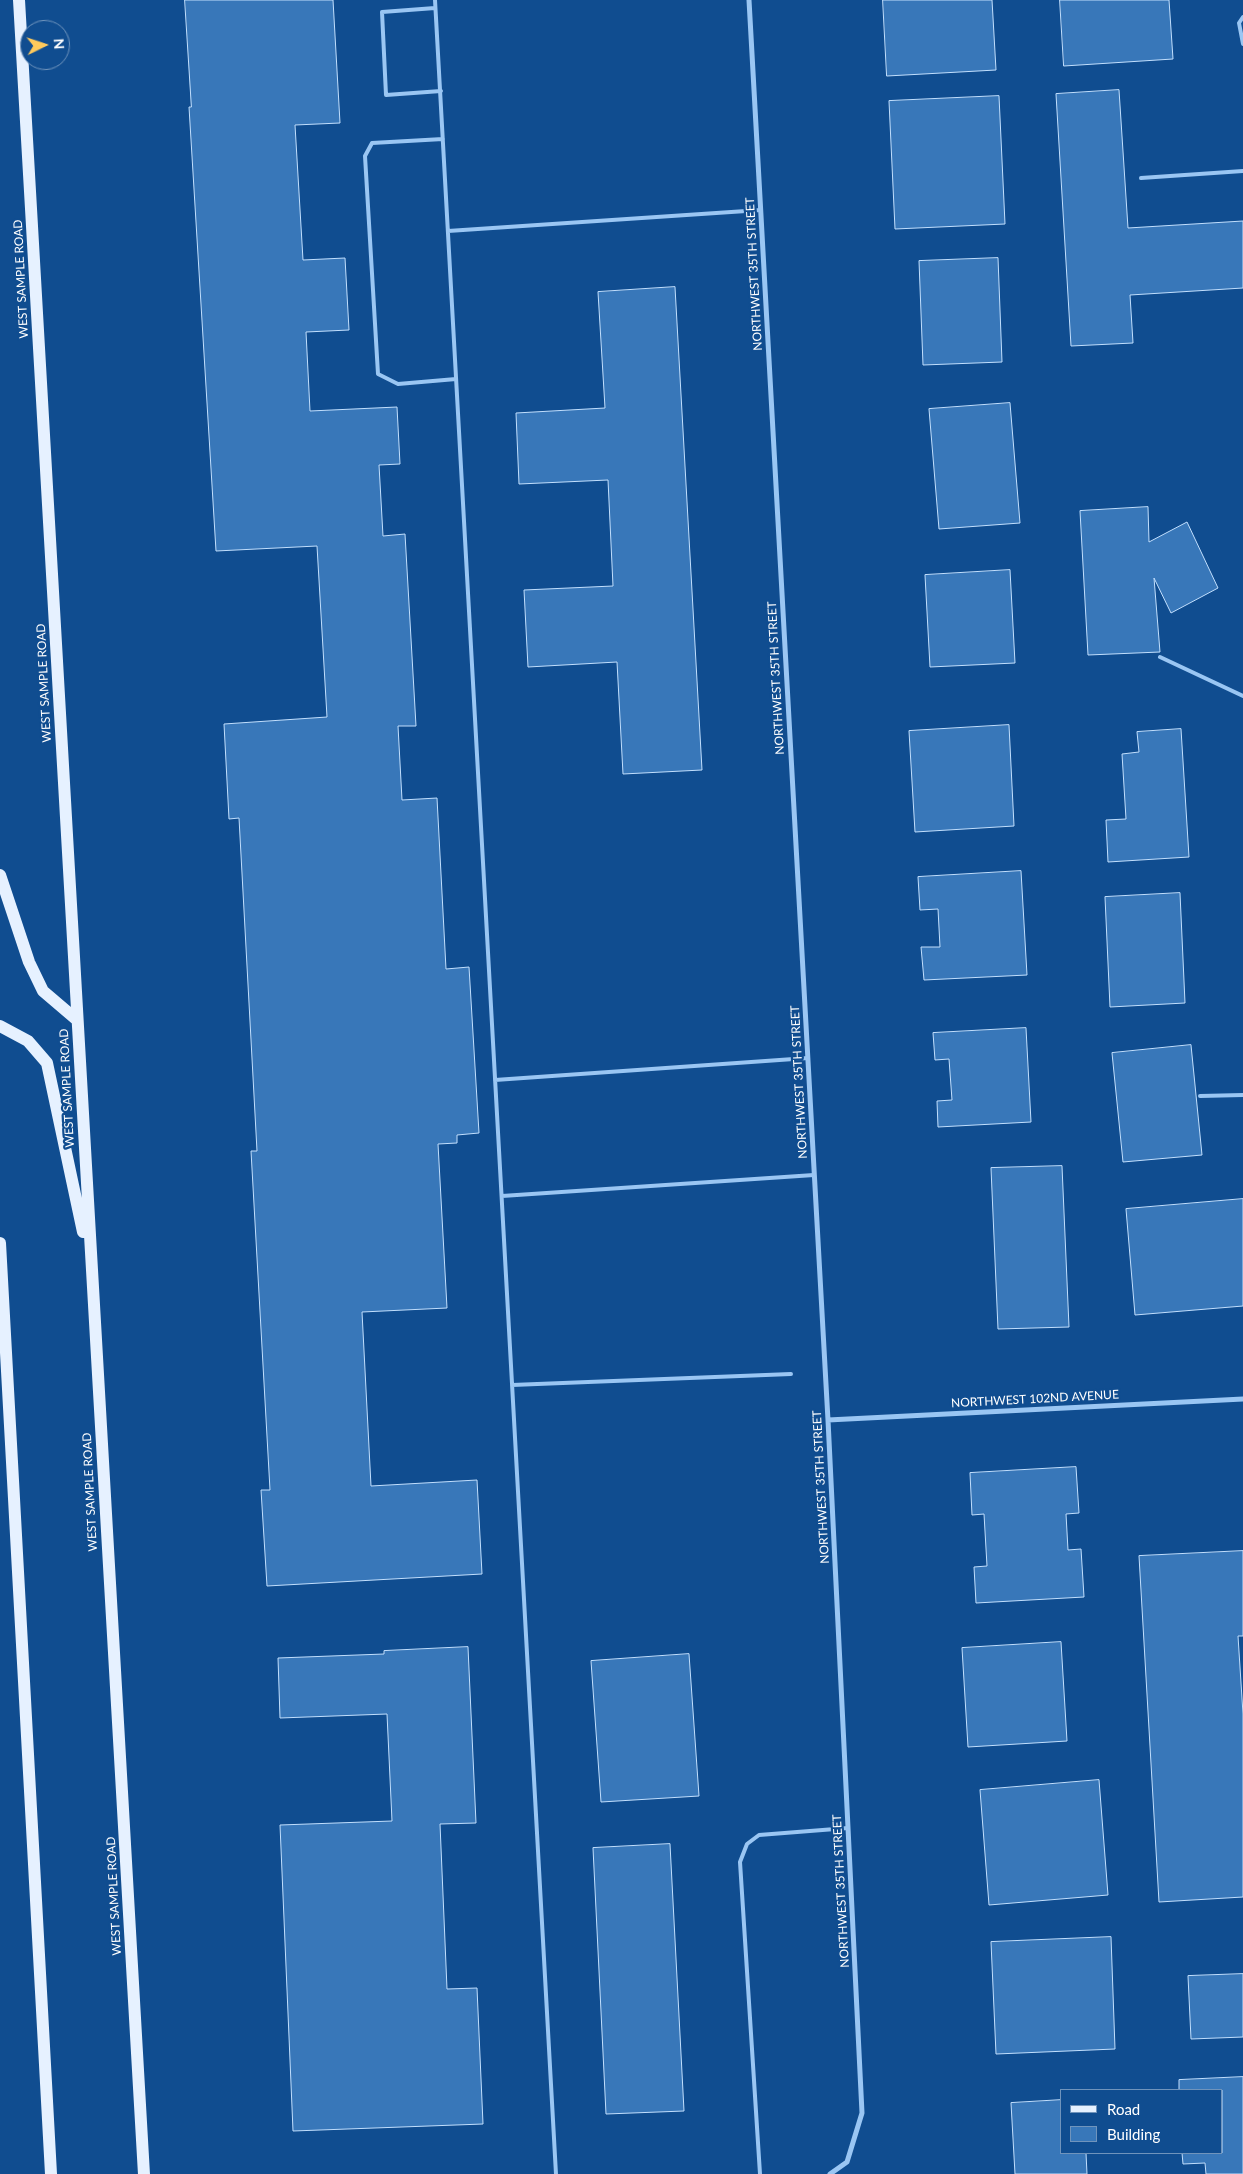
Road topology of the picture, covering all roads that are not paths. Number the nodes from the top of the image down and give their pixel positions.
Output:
1 (18, 0) edge
2 (435, 0) edge
3 (749, 0) edge
4 (435, 8) junction
5 (1243, 17) edge
6 (1243, 44) edge
7 (440, 91) junction
8 (443, 139) junction
9 (1243, 171) edge
10 (1141, 178) dead end
11 (761, 210) junction
12 (448, 231) junction
13 (456, 379) junction
14 (1160, 657) dead end
15 (1243, 696) edge
16 (0, 875) edge
17 (77, 1020) junction
18 (0, 1026) edge
19 (808, 1058) junction
20 (495, 1080) junction
21 (1243, 1095) edge
22 (1200, 1096) dead end
23 (814, 1174) junction
24 (502, 1196) junction
25 (0, 1243) edge
26 (91, 1272) junction
27 (790, 1374) dead end
28 (512, 1384) junction
29 (1243, 1399) edge
30 (828, 1420) junction
31 (848, 1828) junction
32 (51, 2174) edge
33 (144, 2174) edge
34 (556, 2174) edge
35 (760, 2174) edge
36 (830, 2174) edge

1 - 17 main road, WEST SAMPLE ROAD
2 - 4 lane
3 - 11 street, NORTHWEST 35TH STREET
4 - 7 lane
4 - 7 lane
5 - 6 lane
7 - 8 lane
8 - 12 lane
8 - 13 lane
9 - 10 lane
11 - 12 lane
11 - 19 street, NORTHWEST 35TH STREET
12 - 13 lane
13 - 20 lane
14 - 15 lane
16 - 17 main road
17 - 26 main road, WEST SAMPLE ROAD
18 - 26 main road
19 - 20 lane
19 - 23 street, NORTHWEST 35TH STREET
20 - 24 lane
21 - 22 lane
23 - 24 lane
23 - 30 street, NORTHWEST 35TH STREET
24 - 28 lane
25 - 32 main road
26 - 33 main road, WEST SAMPLE ROAD
27 - 28 lane
28 - 34 lane
29 - 30 street, NORTHWEST 102ND AVENUE
30 - 31 street, NORTHWEST 35TH STREET
31 - 35 lane
31 - 36 street, NORTHWEST 35TH STREET

